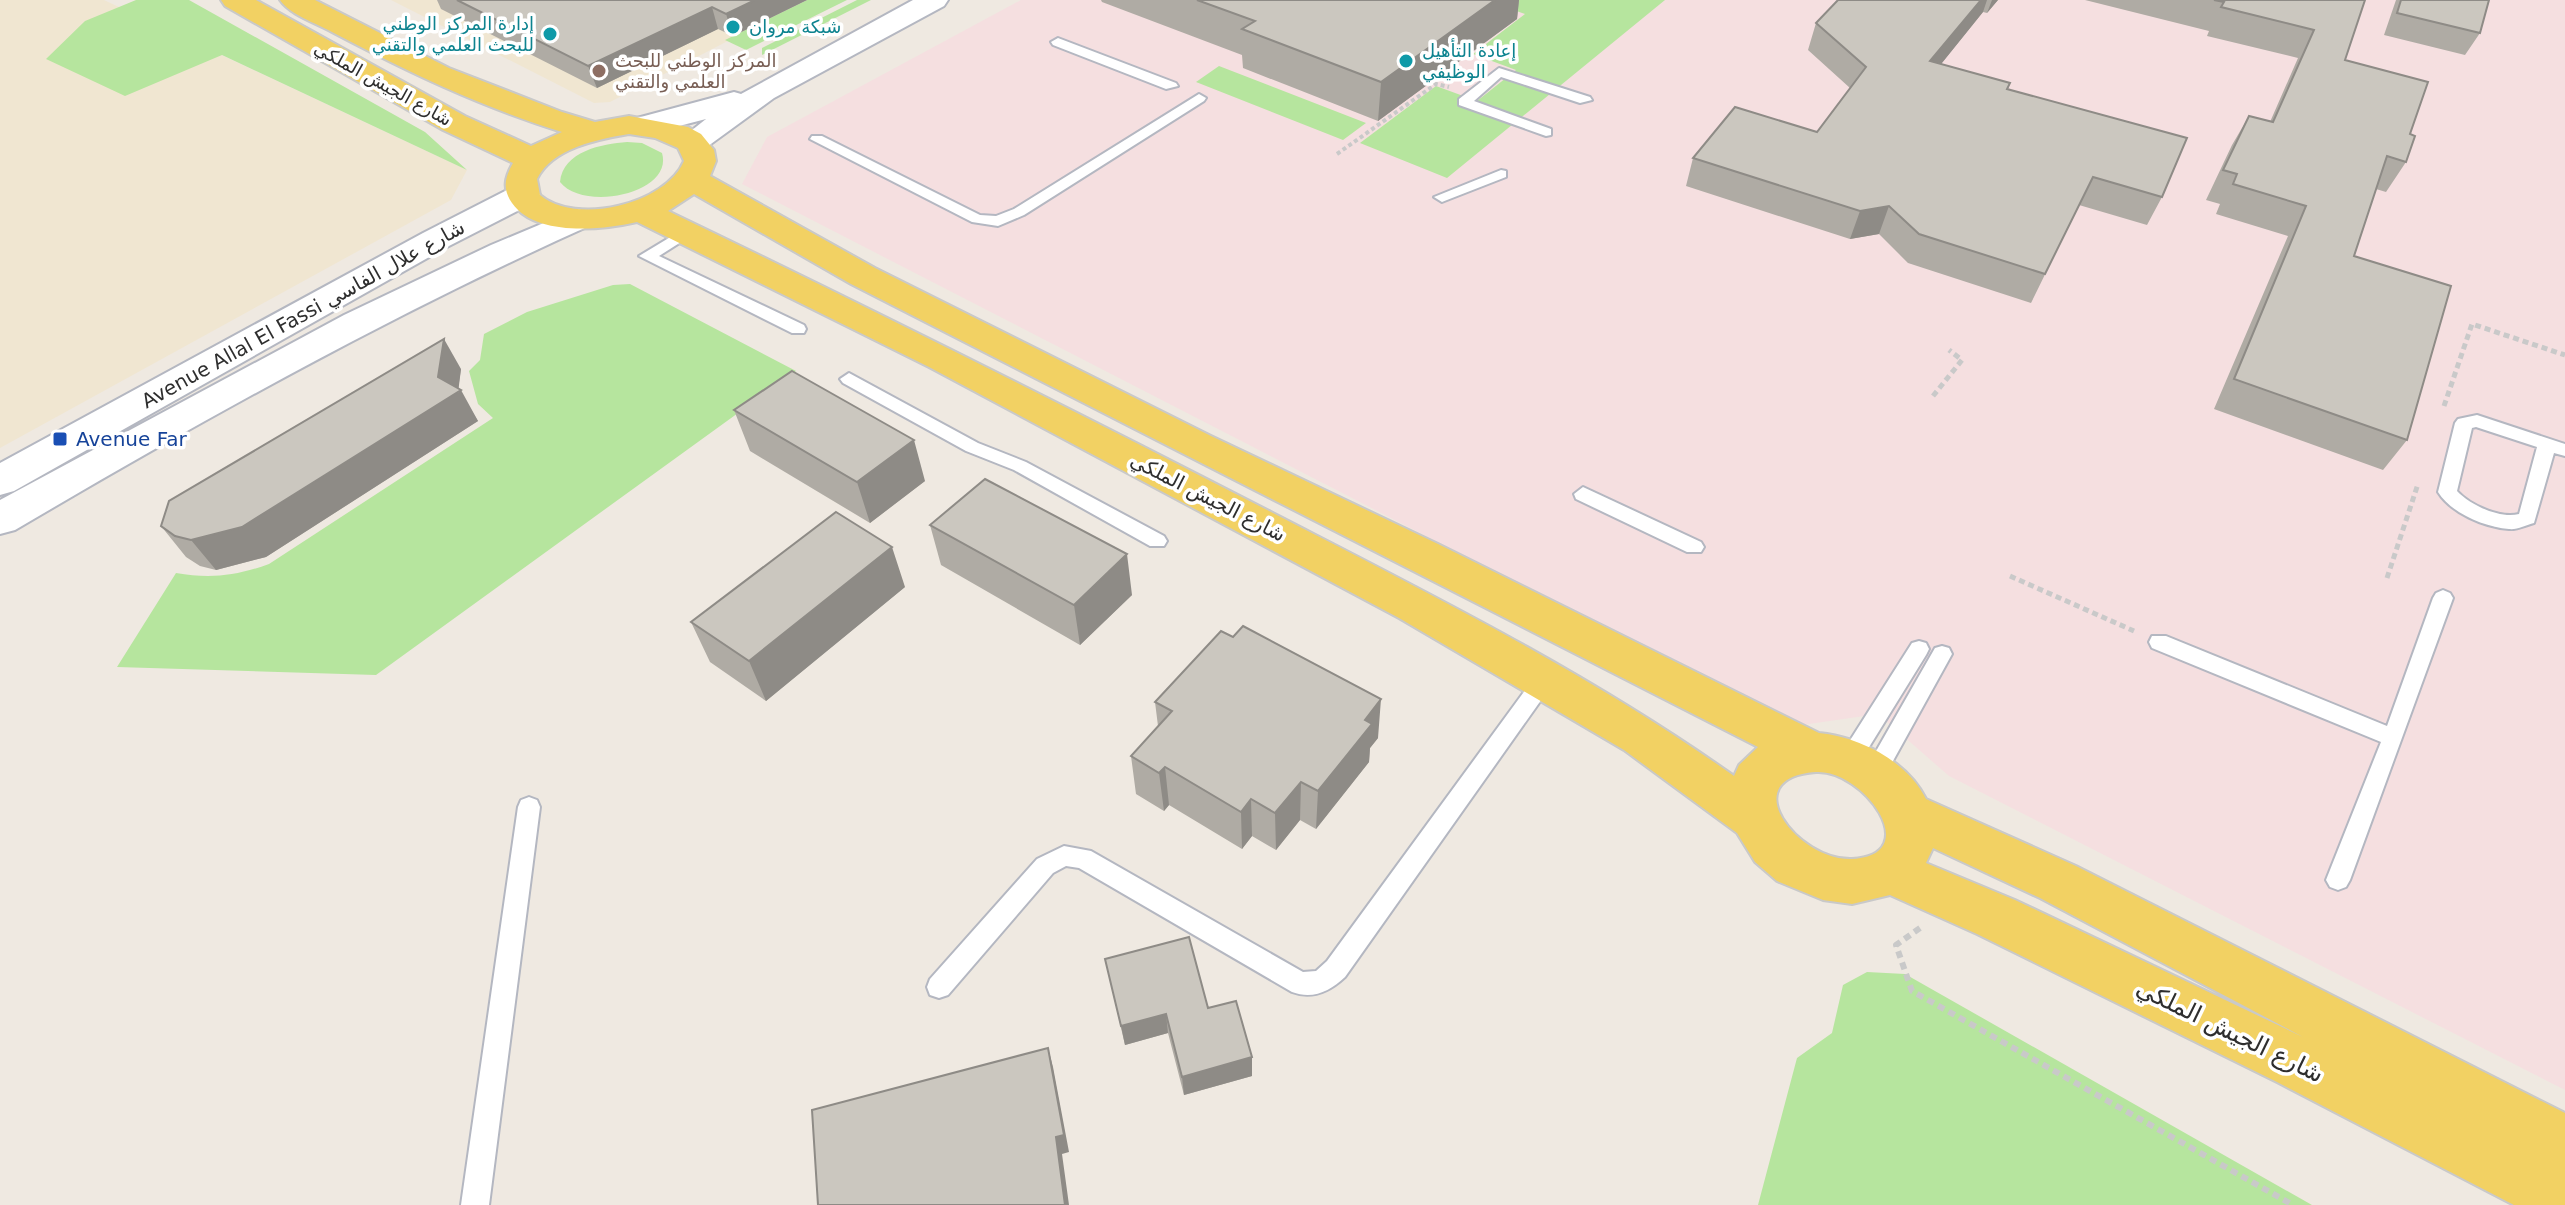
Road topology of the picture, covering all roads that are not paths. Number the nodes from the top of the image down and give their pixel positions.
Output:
1 (235, 0) edge
2 (294, 0) edge
3 (934, 0) edge
4 (1058, 42) dead end
5 (1171, 86) dead end
6 (763, 92) junction
7 (1199, 98) dead end
8 (1585, 100) dead end
9 (648, 125) junction
10 (590, 131) junction
11 (1546, 132) dead end
12 (817, 139) dead end
13 (534, 160) junction
14 (692, 161) junction
15 (1501, 174) dead end
16 (523, 195) junction
17 (1442, 197) dead end
18 (640, 210) junction
19 (577, 219) junction
20 (687, 232) junction
21 (798, 329) dead end
22 (849, 379) dead end
23 (2556, 447) edge
24 (0, 481) edge
25 (1583, 494) dead end
26 (0, 519) edge
27 (1157, 541) dead end
28 (1694, 547) dead end
29 (2443, 598) dead end
30 (2159, 642) road end
31 (1919, 649) dead end
32 (1942, 654) dead end
33 (1544, 680) junction
34 (2393, 738) junction
35 (1862, 774) junction
36 (529, 807) dead end
37 (1755, 819) junction
38 (1891, 871) junction
39 (2338, 880) dead end
40 (939, 987) dead end
41 (2565, 1144) edge
42 (2565, 1199) edge
43 (475, 1205) edge

1 - 13 main road, شارع الجيش الملكي
2 - 10 main road, شارع الجيش الملكي
3 - 6 street
4 - 5 lane
6 - 9 street
6 - 14 street
7 - 12 lane
8 - 11 lane
9 - 10 main road
9 - 14 main road, شارع الجيش الملكي
10 - 13 main road
13 - 16 main road
14 - 18 main road
14 - 35 main road, شارع الجيش الملكي
15 - 17 lane
16 - 19 main road
16 - 24 street, Avenue Allal El Fassi شارع علال الفاسي
18 - 19 main road
18 - 20 main road, شارع الجيش الملكي
19 - 26 street, Avenue Allal El Fassi شارع علال الفاسي
20 - 21 lane
20 - 33 main road, شارع الجيش الملكي
22 - 27 lane
23 - 23 lane
25 - 28 lane
29 - 34 lane
30 - 34 lane
31 - 35 lane
32 - 35 lane
33 - 37 main road, شارع الجيش الملكي
33 - 40 lane
34 - 39 lane
35 - 37 main road
35 - 38 main road
35 - 41 main road, شارع الجيش الملكي
36 - 43 lane
37 - 38 main road
38 - 42 main road, شارع الجيش الملكي

